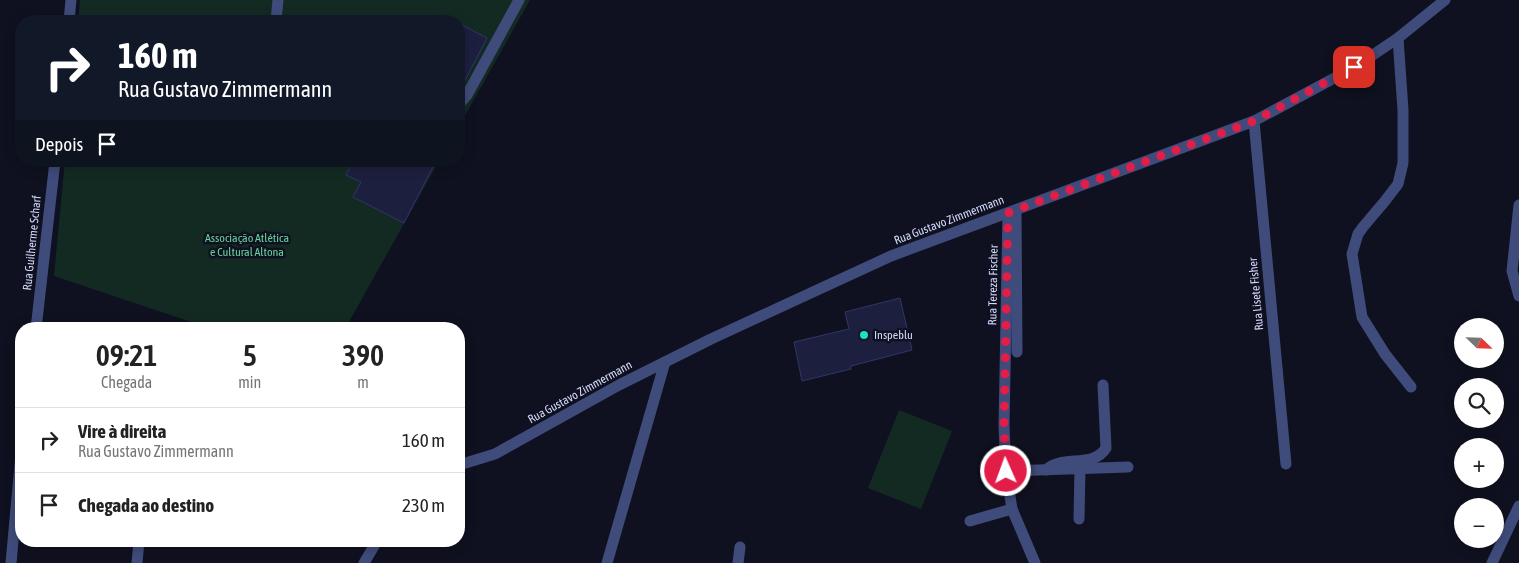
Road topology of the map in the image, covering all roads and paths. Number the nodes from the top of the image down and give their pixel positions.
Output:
1 (71, 0) edge
2 (278, 0) edge
3 (520, 0) edge
4 (1445, 0) edge
5 (70, 15) edge
6 (277, 15) edge
7 (1398, 38) junction
8 (465, 97) edge
9 (1254, 121) junction
10 (54, 167) edge
11 (1519, 205) edge
12 (1012, 211) junction
13 (1519, 296) edge
14 (37, 322) edge
15 (1017, 352) dead end
16 (665, 362) junction
17 (1103, 385) dead end
18 (1411, 387) dead end
19 (465, 463) edge
20 (1286, 464) dead end
21 (1128, 467) dead end
22 (1080, 468) junction
23 (1046, 470) junction
24 (1006, 471) junction
25 (1519, 506) edge
26 (1012, 509) junction
27 (15, 519) edge
28 (1079, 519) dead end
29 (970, 521) dead end
30 (138, 547) edge
31 (373, 547) edge
32 (740, 547) dead end
33 (11, 563) edge
34 (137, 563) edge
35 (364, 563) edge
36 (607, 563) edge
37 (738, 563) edge
38 (1035, 563) edge
39 (1492, 563) edge

1 - 5 street
2 - 6 street
3 - 8 street
4 - 7 street, Rua Gustavo Zimmermann
7 - 9 street, Rua Gustavo Zimmermann
7 - 18 street
9 - 12 street, Rua Gustavo Zimmermann
9 - 20 street, Rua Lisete Fisher
10 - 14 street, Rua Guilherme Scharf
11 - 13 street
12 - 15 street
12 - 16 street, Rua Gustavo Zimmermann
12 - 24 street, Rua Tereza Fischer
16 - 19 street, Rua Gustavo Zimmermann
16 - 36 street
17 - 23 street
21 - 22 street
22 - 23 street
22 - 28 street
23 - 24 street
24 - 26 street, Rua Tereza Fischer
25 - 39 street
26 - 29 street
26 - 38 street, Rua Tereza Fischer
27 - 33 street
30 - 34 street
31 - 35 street
32 - 37 street

